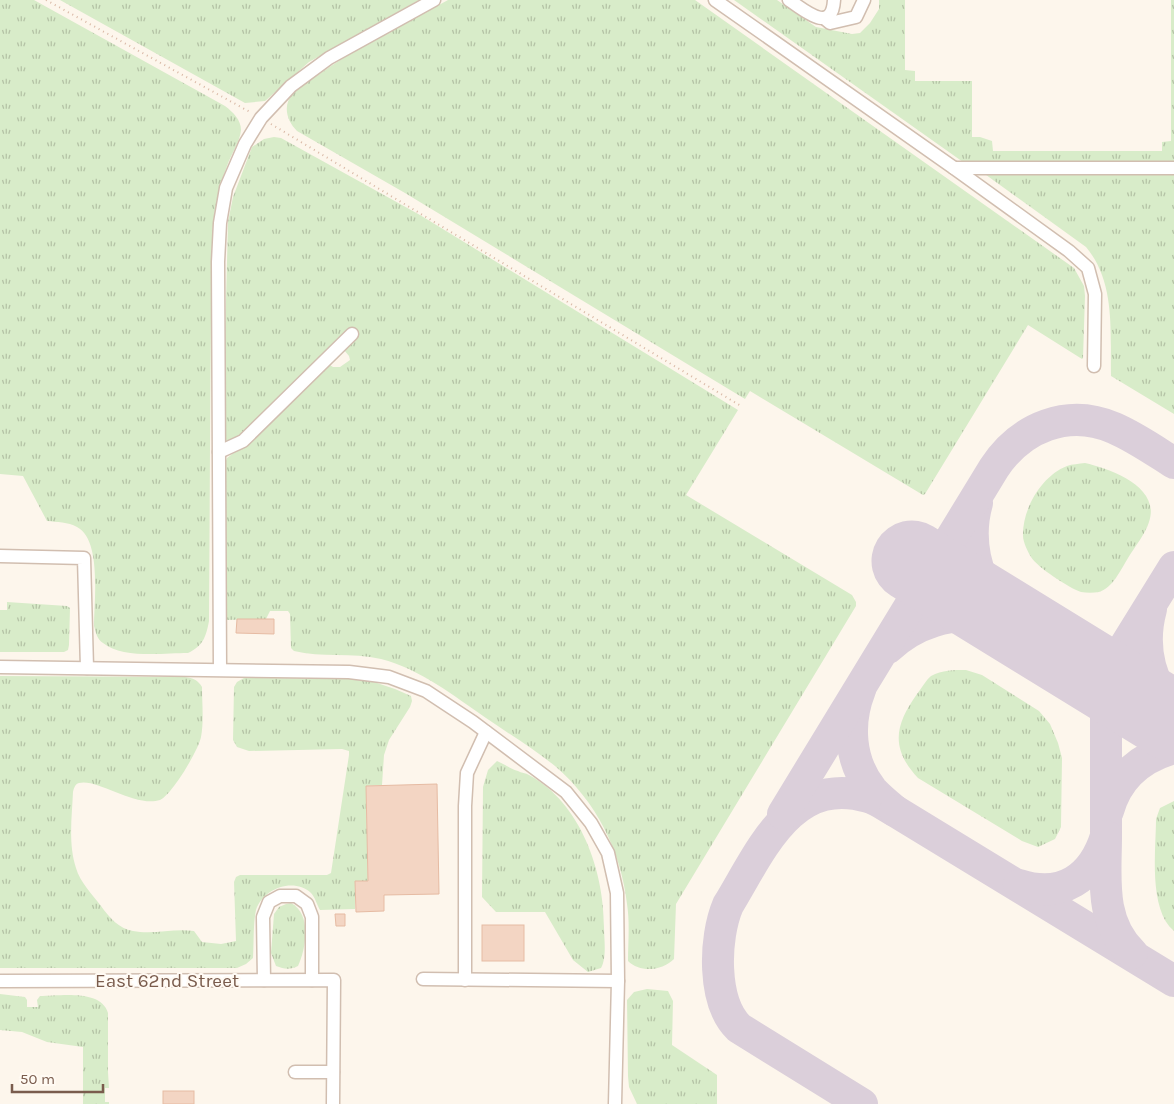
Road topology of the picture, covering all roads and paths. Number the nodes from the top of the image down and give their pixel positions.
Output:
1 (46, 0) edge
2 (434, 0) edge
3 (715, 0) edge
4 (789, 0) edge
5 (834, 0) edge
6 (864, 0) edge
7 (824, 18) junction
8 (261, 118) junction
9 (954, 168) junction
10 (1174, 168) edge
11 (352, 334) dead end
12 (1094, 366) dead end
13 (741, 406) dead end
14 (219, 452) junction
15 (0, 556) edge
16 (0, 667) edge
17 (87, 668) junction
18 (220, 669) junction
19 (486, 732) junction
20 (423, 979) dead end
21 (264, 980) junction
22 (312, 980) junction
23 (465, 980) junction
24 (0, 981) edge
25 (618, 981) junction
26 (294, 1072) dead end
27 (333, 1072) junction
28 (615, 1074) junction
29 (333, 1104) edge
30 (615, 1104) edge
31 (625, 1104) edge

1 - 8 path
2 - 8 street
3 - 9 street
4 - 7 street
5 - 7 street
6 - 7 street
8 - 13 path
8 - 14 street
9 - 10 street
9 - 12 street
11 - 14 street
14 - 18 street
15 - 17 street
16 - 17 street
17 - 18 street
18 - 19 street
19 - 23 street
19 - 25 street
20 - 23 street
21 - 22 street, East 62nd Street
21 - 22 street
21 - 24 street, East 62nd Street
22 - 27 street, East 62nd Street
23 - 25 street
25 - 28 street
26 - 27 street
27 - 29 street
28 - 30 street
28 - 31 street

